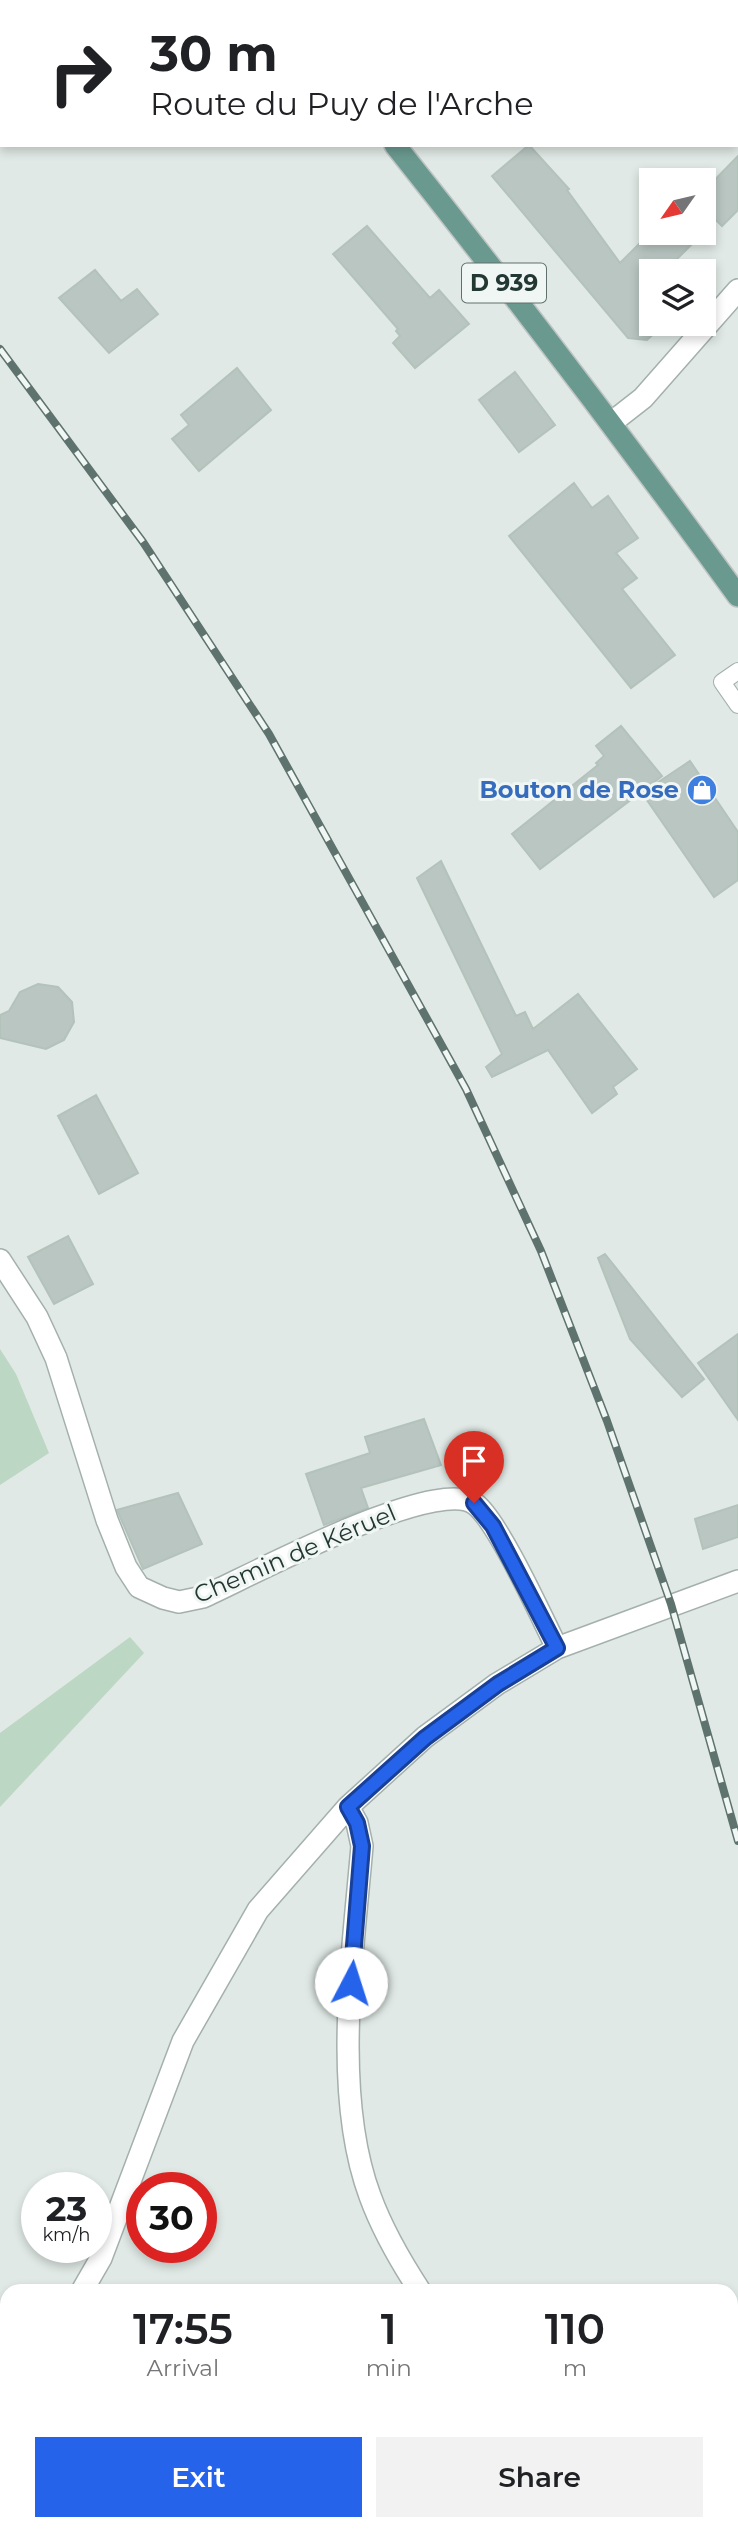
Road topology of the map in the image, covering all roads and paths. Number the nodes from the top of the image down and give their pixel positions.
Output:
1 (396, 147) edge
2 (738, 290) edge
3 (611, 423) junction
4 (738, 596) edge
5 (738, 671) edge
6 (738, 705) edge
7 (0, 1260) edge
8 (738, 1581) edge
9 (557, 1648) junction
10 (348, 1807) junction
11 (86, 2284) edge
12 (416, 2284) edge

1 - 3 main road, D 939
2 - 3 street
3 - 4 main road, D 939
5 - 6 lane
7 - 9 street, Chemin de Kéruel
8 - 9 street
9 - 10 street
10 - 11 street
10 - 12 street

